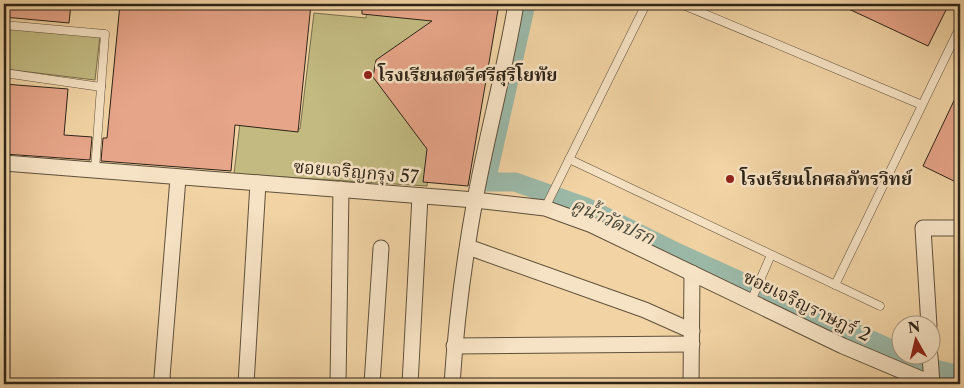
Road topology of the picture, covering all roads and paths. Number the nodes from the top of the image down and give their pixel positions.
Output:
1 (516, 4) edge
2 (646, 4) edge
3 (680, 4) edge
4 (4, 25) edge
5 (960, 27) edge
6 (4, 74) edge
7 (100, 87) junction
8 (922, 105) junction
9 (569, 159) junction
10 (4, 163) edge
11 (95, 170) junction
12 (178, 178) junction
13 (258, 183) junction
14 (341, 190) junction
15 (420, 196) junction
16 (475, 200) junction
17 (546, 206) junction
18 (960, 228) edge
19 (468, 247) junction
20 (381, 248) dead end
21 (772, 255) junction
22 (692, 273) junction
23 (835, 285) junction
24 (753, 298) junction
25 (880, 306) dead end
26 (928, 316) edge
27 (692, 337) junction
28 (454, 346) junction
29 (931, 366) edge
30 (932, 381) edge
31 (164, 384) edge
32 (246, 384) edge
33 (338, 384) edge
34 (372, 384) edge
35 (410, 384) edge
36 (452, 384) edge
37 (691, 384) edge

1 - 16 street
2 - 9 lane
3 - 8 lane
4 - 7 lane
5 - 8 lane
6 - 7 lane
7 - 11 lane
8 - 23 lane
9 - 17 lane
9 - 21 lane
10 - 11 street, ซอยเจริญกรุง 57
11 - 12 street, ซอยเจริญกรุง 57
12 - 13 street, ซอยเจริญกรุง 57
12 - 31 street
13 - 14 street, ซอยเจริญกรุง 57
13 - 32 street
14 - 15 street, ซอยเจริญกรุง 57
14 - 33 street
15 - 16 street, ซอยเจริญกรุง 57
15 - 35 street
16 - 17 street, ซอยเจริญกรุง 57
16 - 19 street
17 - 22 street, ซอยเจริญกรุง 57
18 - 26 street
19 - 27 street
19 - 28 street
20 - 34 street
21 - 23 lane
21 - 24 lane
22 - 24 street, ซอยเจริญราษฎร์ 2
22 - 27 street
23 - 25 lane
24 - 30 street, ซอยเจริญราษฎร์ 2
27 - 28 street
27 - 37 street
28 - 36 street
29 - 30 street

